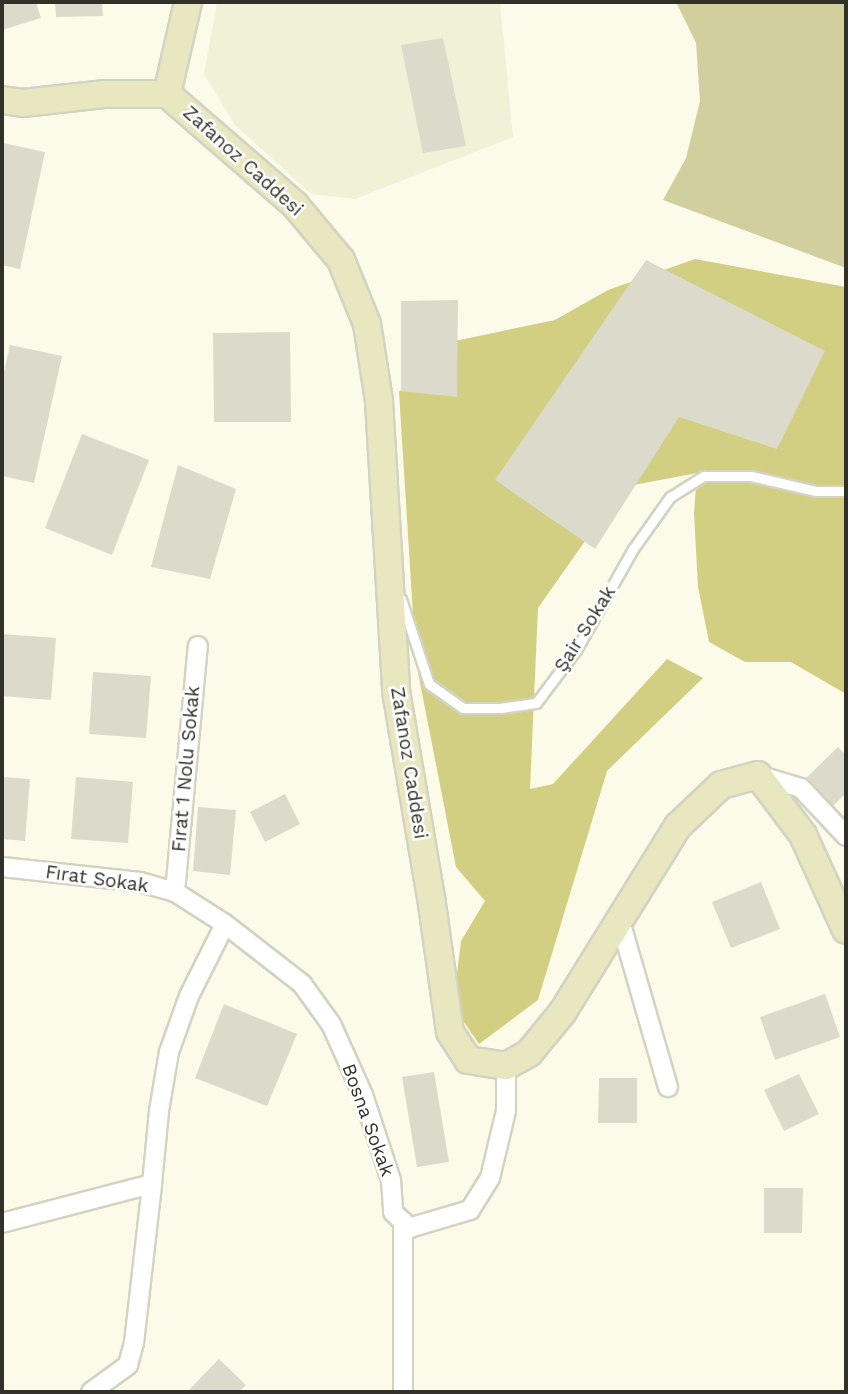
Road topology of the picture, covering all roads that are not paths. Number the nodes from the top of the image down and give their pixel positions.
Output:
1 (188, 2) edge
2 (167, 94) junction
3 (2, 100) edge
4 (846, 491) edge
5 (386, 554) junction
6 (198, 646) dead end
7 (758, 775) junction
8 (846, 836) edge
9 (2, 867) edge
10 (175, 892) junction
11 (620, 921) junction
12 (225, 925) junction
13 (846, 930) edge
14 (506, 1066) junction
15 (668, 1087) dead end
16 (152, 1184) junction
17 (402, 1221) junction
18 (2, 1223) edge
19 (91, 1392) edge
20 (403, 1392) edge

1 - 2 street
2 - 3 street, Zafanoz Caddesi
2 - 5 street, Zafanoz Caddesi
4 - 5 lane, Şair Sokak
5 - 14 street, Zafanoz Caddesi
6 - 10 street, Fırat 1 Nolu Sokak
7 - 8 street
7 - 11 street
7 - 13 street
9 - 10 street, Fırat Sokak
10 - 12 street, Fırat Sokak
11 - 14 street
11 - 15 street
12 - 16 street
12 - 17 street, Bosna Sokak
14 - 17 street
16 - 18 street
16 - 19 street
17 - 20 street, Bosna Sokak

